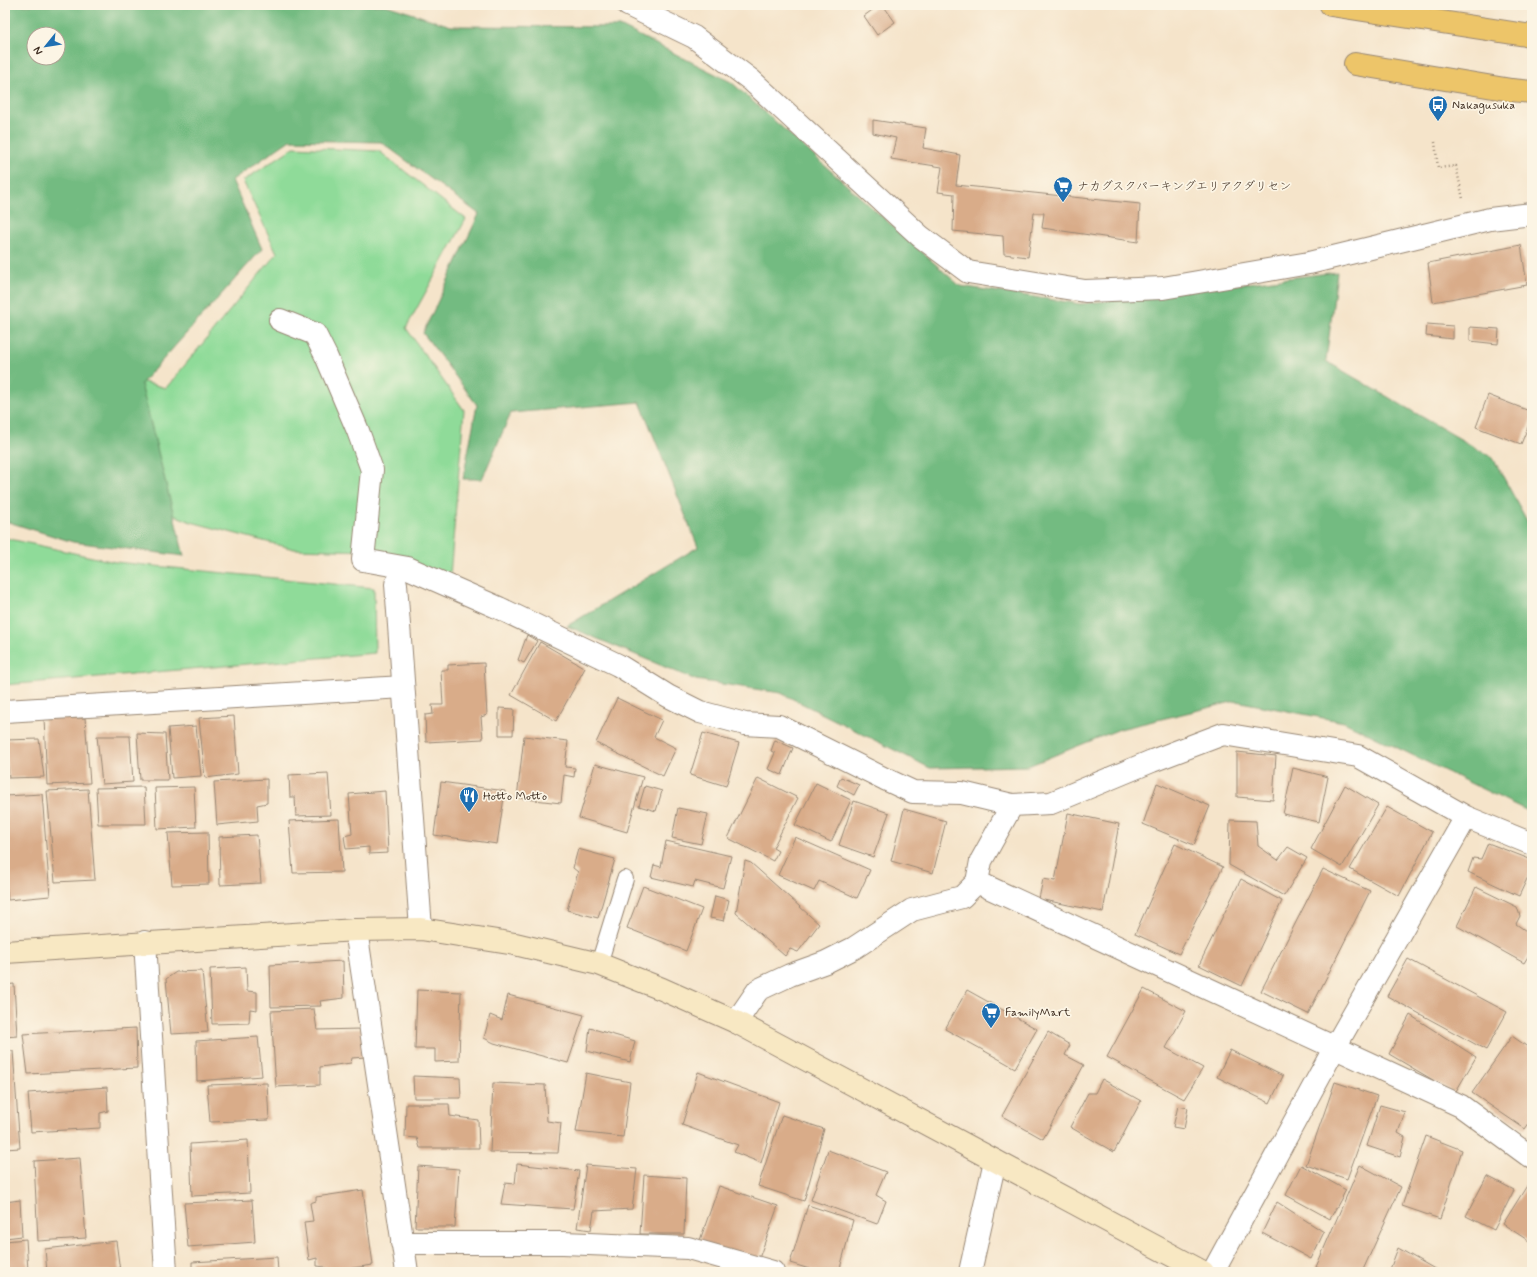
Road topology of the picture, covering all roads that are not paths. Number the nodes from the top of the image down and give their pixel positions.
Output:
1 (628, 5) edge
2 (1331, 5) edge
3 (1532, 36) edge
4 (1355, 64) dead end
5 (1532, 92) edge
6 (1532, 214) edge
7 (280, 320) dead end
8 (396, 584) dead end
9 (403, 687) junction
10 (5, 711) edge
11 (1012, 805) junction
12 (1466, 817) junction
13 (1532, 844) edge
14 (625, 879) dead end
15 (978, 882) junction
16 (421, 928) junction
17 (356, 930) junction
18 (145, 942) junction
19 (5, 952) edge
20 (600, 964) junction
21 (736, 1022) junction
22 (1335, 1047) junction
23 (1531, 1153) edge
24 (995, 1161) junction
25 (402, 1243) junction
26 (166, 1272) edge
27 (407, 1272) edge
28 (773, 1272) edge
29 (970, 1272) edge
30 (1203, 1272) edge
31 (1213, 1272) edge

1 - 6 street
2 - 3 highway
4 - 5 highway
7 - 11 street
8 - 9 street
9 - 10 street
9 - 16 street
11 - 12 street
11 - 15 street
12 - 13 street
12 - 22 street
14 - 20 lane
15 - 21 street
15 - 22 street
16 - 17 street
16 - 20 street
17 - 18 street
17 - 25 street
18 - 19 street
18 - 26 street
20 - 21 street
21 - 24 street
22 - 23 street
22 - 31 street
24 - 29 street
24 - 30 street
25 - 27 street
25 - 28 street

